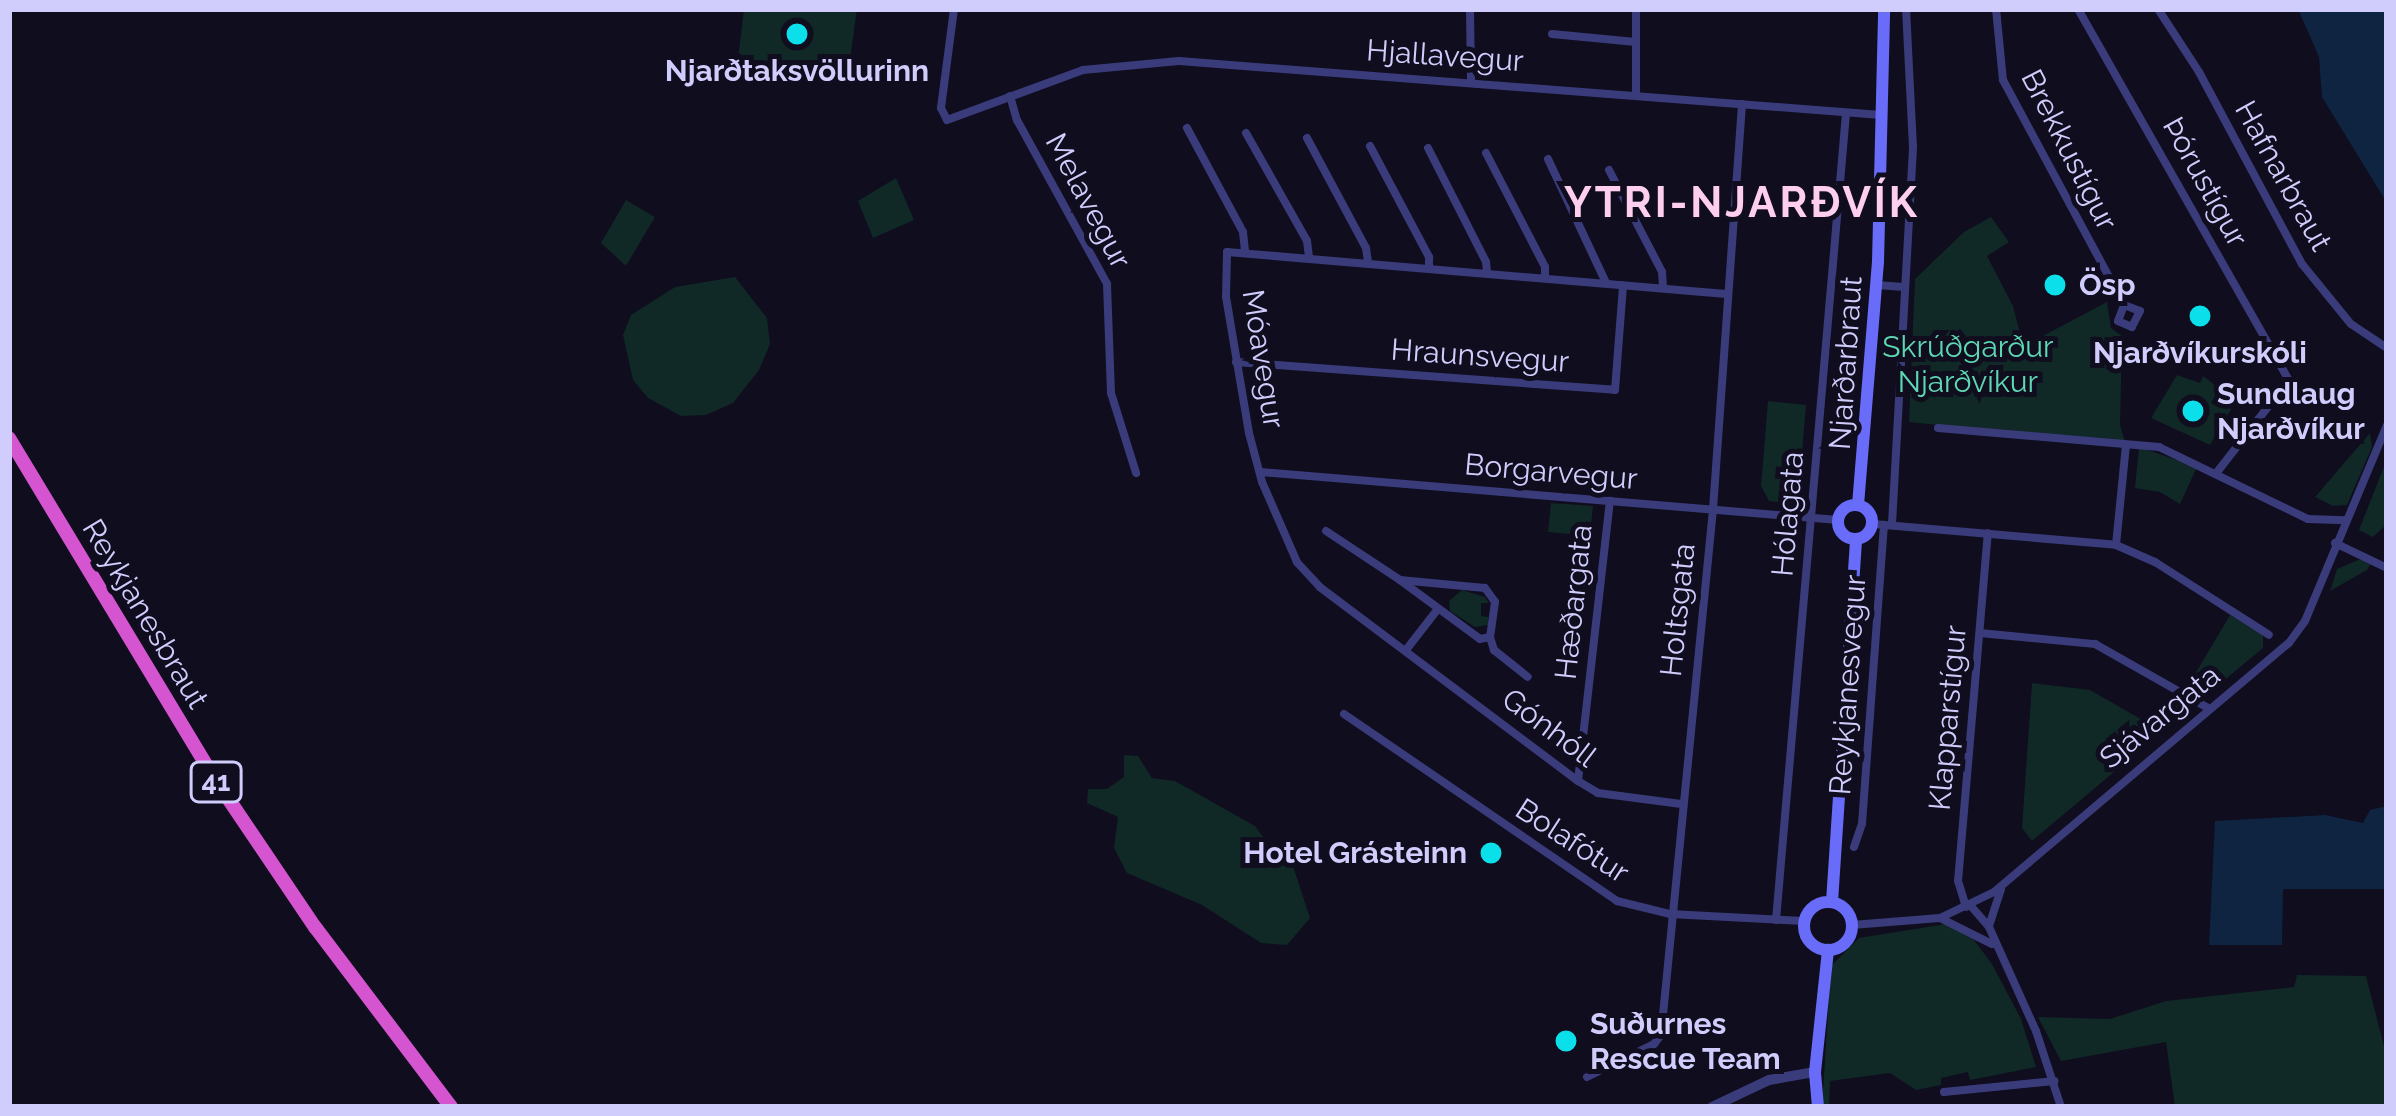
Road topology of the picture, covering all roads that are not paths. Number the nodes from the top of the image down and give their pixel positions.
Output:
1 (955, 9) edge
2 (1470, 9) edge
3 (1636, 9) edge
4 (1884, 9) edge
5 (1906, 9) edge
6 (1996, 9) edge
7 (2078, 9) edge
8 (2158, 9) edge
9 (1552, 34) dead end
10 (1636, 42) junction
11 (1472, 81) junction
12 (1636, 94) junction
13 (1010, 95) junction
14 (1742, 104) junction
15 (1846, 113) junction
16 (1881, 115) junction
17 (1186, 128) dead end
18 (1246, 133) dead end
19 (1307, 138) dead end
20 (1370, 146) dead end
21 (1428, 148) dead end
22 (1486, 153) dead end
23 (1548, 159) dead end
24 (1610, 170) dead end
25 (1245, 252) junction
26 (1309, 257) junction
27 (1368, 262) junction
28 (1429, 267) junction
29 (1486, 272) junction
30 (1545, 278) junction
31 (1606, 283) junction
32 (1623, 284) junction
33 (1876, 285) junction
34 (1904, 287) junction
35 (1664, 288) junction
36 (1726, 294) junction
37 (2124, 305) dead end
38 (2387, 348) edge
39 (1236, 362) junction
40 (2387, 425) edge
41 (1938, 428) dead end
42 (9, 438) edge
43 (2126, 445) junction
44 (1260, 472) junction
45 (2217, 472) junction
46 (1136, 473) dead end
47 (1610, 501) junction
48 (1858, 505) junction
49 (1713, 509) junction
50 (1811, 518) junction
51 (1838, 520) junction
52 (2344, 520) junction
53 (1883, 524) junction
54 (1326, 531) dead end
55 (1988, 533) junction
56 (1856, 540) junction
57 (2335, 543) junction
58 (2116, 545) junction
59 (2387, 568) edge
60 (1400, 580) junction
61 (1437, 610) junction
62 (1980, 633) junction
63 (2269, 635) dead end
64 (1490, 637) junction
65 (1406, 650) junction
66 (1528, 677) dead end
67 (2208, 708) junction
68 (1344, 714) dead end
69 (1578, 781) junction
70 (1682, 804) junction
71 (1854, 847) dead end
72 (2004, 884) junction
73 (1832, 902) junction
74 (1968, 906) junction
75 (1670, 914) junction
76 (1940, 918) junction
77 (1776, 920) junction
78 (1805, 921) junction
79 (1852, 925) junction
80 (1985, 930) junction
81 (1828, 950) junction
82 (1815, 1072) junction
83 (1587, 1077) dead end
84 (2054, 1081) junction
85 (1945, 1093) dead end
86 (451, 1107) edge
87 (1712, 1107) edge
88 (1818, 1107) edge
89 (2061, 1107) edge

1 - 13 street, Hjallavegur
2 - 11 street
3 - 10 street
4 - 16 main road, Njarðarbraut
5 - 34 street, Reykjanesvegur
6 - 37 street, Brekkustígur
7 - 45 street, Þórustígur
8 - 38 street, Hafnarbraut
9 - 10 street
10 - 12 street
11 - 12 street, Hjallavegur
11 - 13 street, Hjallavegur
12 - 14 street, Hjallavegur
13 - 46 street, Melavegur
14 - 15 street, Hjallavegur
14 - 36 street, Holtsgata
15 - 16 street, Hjallavegur
15 - 50 street, Hólagata
16 - 33 main road, Njarðarbraut
17 - 25 street
18 - 26 street
19 - 27 street
20 - 28 street
21 - 29 street
22 - 30 street
23 - 31 street
24 - 35 street
25 - 26 street
25 - 39 street, Móavegur
26 - 27 street
27 - 28 street
28 - 29 street
29 - 30 street
30 - 31 street
31 - 32 street
32 - 35 street
32 - 39 street, Hraunsvegur
33 - 34 street
33 - 48 main road, Njarðarbraut
34 - 53 street, Reykjanesvegur
35 - 36 street
36 - 49 street, Holtsgata
39 - 44 street, Móavegur
40 - 52 street, Sjávargata
41 - 43 street
42 - 86 highway, Reykjanesbraut / 41
43 - 45 street
43 - 58 street
44 - 47 street, Borgarvegur
44 - 65 street, Gónhóll
45 - 52 street
47 - 49 street, Borgarvegur
47 - 69 street, Hæðargata
48 - 51 main road
48 - 53 main road
49 - 50 street, Borgarvegur
49 - 70 street, Holtsgata
50 - 51 street, Borgarvegur
50 - 77 street, Hólagata
51 - 56 main road
52 - 57 street, Sjávargata
53 - 55 street
53 - 56 main road
53 - 71 street, Reykjanesvegur
54 - 60 street, Gónhóll
55 - 58 street
55 - 62 street, Klapparstígur
56 - 73 main road
57 - 59 street
57 - 67 street, Sjávargata
58 - 63 street
60 - 61 street, Gónhóll
60 - 64 street, Gónhóll
61 - 64 street, Gónhóll
61 - 65 street
62 - 67 street
62 - 74 street, Klapparstígur
64 - 66 street, Gónhóll
65 - 69 street, Gónhóll
67 - 72 street, Sjávargata
68 - 75 street, Bolafótur
69 - 70 street, Gónhóll
70 - 75 street, Holtsgata
72 - 74 street, Sjávargata
72 - 80 street
73 - 78 main road
73 - 79 main road
74 - 76 street, Sjávargata
74 - 80 street
75 - 77 street, Bolafótur
75 - 83 street, Holtsgata
76 - 79 street, Sjávargata
76 - 80 street
77 - 78 street, Bolafótur
78 - 81 main road
79 - 81 main road
80 - 84 street
81 - 82 main road
82 - 87 street
82 - 88 main road
84 - 85 street
84 - 89 street

